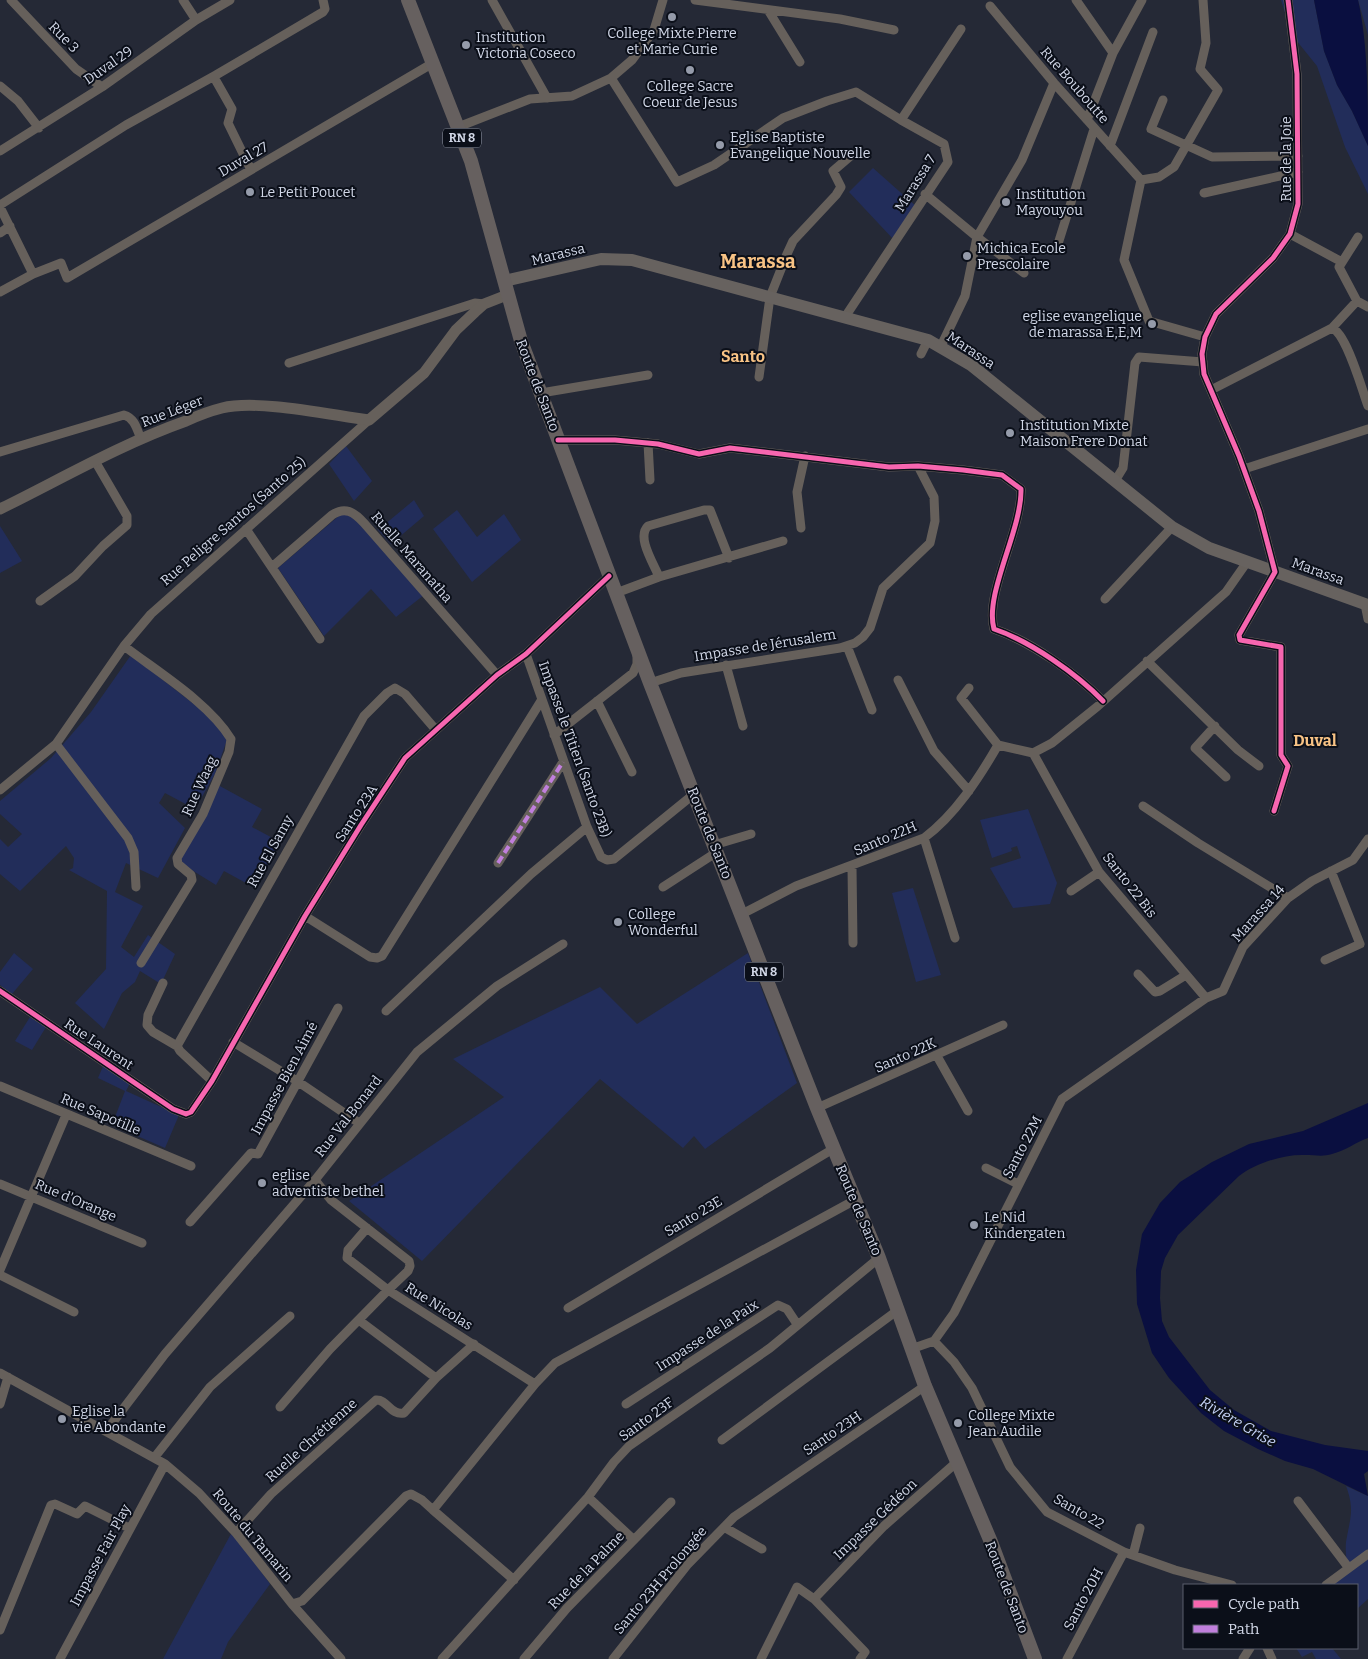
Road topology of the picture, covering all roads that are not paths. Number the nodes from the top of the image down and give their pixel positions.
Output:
1 (11, 0) edge
2 (183, 0) edge
3 (230, 0) edge
4 (323, 0) edge
5 (408, 0) edge
6 (492, 0) edge
7 (663, 0) edge
8 (695, 0) edge
9 (1076, 0) edge
10 (1142, 0) edge
11 (1203, 0) edge
12 (1288, 0) edge
13 (990, 6) dead end
14 (768, 10) junction
15 (196, 20) junction
16 (962, 29) dead end
17 (894, 30) dead end
18 (1153, 32) dead end
19 (1113, 53) junction
20 (800, 62) dead end
21 (433, 63) junction
22 (216, 75) junction
23 (611, 78) junction
24 (1054, 83) junction
25 (0, 86) edge
26 (102, 87) junction
27 (547, 98) junction
28 (1163, 100) dead end
29 (901, 120) junction
30 (1087, 120) junction
31 (458, 127) junction
32 (39, 128) junction
33 (1094, 129) junction
34 (1110, 146) junction
35 (1186, 146) junction
36 (0, 151) edge
37 (854, 153) dead end
38 (1298, 156) junction
39 (251, 170) junction
40 (1298, 172) junction
41 (1141, 180) junction
42 (1204, 193) dead end
43 (925, 194) junction
44 (0, 206) edge
45 (10, 226) junction
46 (0, 233) edge
47 (1290, 234) junction
48 (977, 237) junction
49 (1358, 237) dead end
50 (1058, 244) dead end
51 (1342, 262) junction
52 (1024, 273) dead end
53 (33, 274) junction
54 (505, 288) junction
55 (0, 292) edge
56 (770, 297) junction
57 (1357, 301) junction
58 (484, 304) junction
59 (1368, 307) edge
60 (845, 317) junction
61 (1332, 328) junction
62 (1205, 337) junction
63 (928, 340) junction
64 (941, 346) junction
65 (920, 354) dead end
66 (1203, 362) junction
67 (289, 363) dead end
68 (648, 374) dead end
69 (759, 376) dead end
70 (1211, 390) junction
71 (541, 393) junction
72 (1368, 406) edge
73 (369, 420) junction
74 (1368, 429) edge
75 (141, 439) junction
76 (558, 440) junction
77 (648, 443) junction
78 (0, 452) edge
79 (805, 456) junction
80 (95, 461) junction
81 (918, 466) junction
82 (1244, 469) junction
83 (650, 480) dead end
84 (1115, 481) junction
85 (0, 509) edge
86 (1172, 527) junction
87 (801, 528) dead end
88 (246, 530) junction
89 (783, 541) dead end
90 (729, 558) junction
91 (1247, 562) junction
92 (272, 567) junction
93 (1275, 572) junction
94 (609, 576) junction
95 (659, 577) junction
96 (616, 593) junction
97 (1106, 599) dead end
98 (40, 601) dead end
99 (1366, 604) edge
100 (1368, 619) edge
101 (320, 639) dead end
102 (636, 645) junction
103 (124, 646) junction
104 (847, 646) junction
105 (526, 654) junction
106 (1147, 661) junction
107 (726, 665) junction
108 (497, 675) junction
109 (898, 680) dead end
110 (650, 683) junction
111 (969, 688) dead end
112 (541, 701) junction
113 (597, 701) junction
114 (1103, 702) junction
115 (872, 710) dead end
116 (744, 726) dead end
117 (1215, 726) junction
118 (436, 730) junction
119 (554, 735) junction
120 (56, 744) junction
121 (998, 745) junction
122 (1033, 753) junction
123 (563, 762) junction
124 (1259, 766) dead end
125 (632, 772) dead end
126 (1226, 778) dead end
127 (0, 790) edge
128 (969, 791) junction
129 (694, 794) junction
130 (1143, 806) dead end
131 (1274, 811) dead end
132 (587, 827) junction
133 (751, 834) dead end
134 (924, 838) junction
135 (1368, 839) edge
136 (716, 849) junction
137 (498, 864) dead end
138 (852, 867) junction
139 (1331, 871) junction
140 (1099, 872) junction
141 (136, 887) dead end
142 (663, 887) dead end
143 (1071, 891) dead end
144 (1288, 898) junction
145 (742, 914) junction
146 (305, 916) junction
147 (956, 938) dead end
148 (853, 943) dead end
149 (563, 944) dead end
150 (1325, 960) dead end
151 (141, 963) dead end
152 (1138, 974) dead end
153 (1186, 975) junction
154 (163, 983) dead end
155 (0, 991) edge
156 (1206, 998) junction
157 (338, 1008) dead end
158 (386, 1011) dead end
159 (1004, 1025) dead end
160 (233, 1042) junction
161 (177, 1046) junction
162 (937, 1056) junction
163 (212, 1081) junction
164 (296, 1081) junction
165 (0, 1086) edge
166 (817, 1108) junction
167 (968, 1111) dead end
168 (66, 1114) junction
169 (186, 1114) joint
170 (359, 1123) junction
171 (833, 1149) junction
172 (191, 1166) dead end
173 (986, 1168) dead end
174 (315, 1180) junction
175 (0, 1184) edge
176 (1018, 1184) junction
177 (31, 1196) junction
178 (854, 1200) junction
179 (190, 1222) dead end
180 (367, 1228) junction
181 (142, 1243) dead end
182 (880, 1258) junction
183 (0, 1270) edge
184 (0, 1275) edge
185 (388, 1290) junction
186 (568, 1308) dead end
187 (898, 1310) junction
188 (74, 1312) dead end
189 (290, 1316) dead end
190 (360, 1321) junction
191 (796, 1324) junction
192 (934, 1341) junction
193 (474, 1344) junction
194 (911, 1349) junction
195 (4, 1375) edge
196 (436, 1378) junction
197 (535, 1384) junction
198 (925, 1386) junction
199 (0, 1404) edge
200 (626, 1404) dead end
201 (280, 1407) dead end
202 (107, 1430) junction
203 (722, 1440) dead end
204 (154, 1458) junction
205 (958, 1461) junction
206 (165, 1464) junction
207 (588, 1497) junction
208 (1298, 1501) dead end
209 (671, 1502) dead end
210 (754, 1502) joint
211 (433, 1510) junction
212 (724, 1527) junction
213 (130, 1528) junction
214 (1140, 1528) dead end
215 (236, 1533) junction
216 (634, 1540) junction
217 (762, 1549) dead end
218 (1128, 1553) junction
219 (1368, 1554) edge
220 (1348, 1567) junction
221 (514, 1580) junction
222 (1229, 1584) edge
223 (1327, 1584) edge
224 (814, 1599) junction
225 (292, 1604) junction
226 (0, 1630) edge
227 (60, 1659) edge
228 (341, 1659) edge
229 (442, 1659) edge
230 (524, 1659) edge
231 (613, 1659) edge
232 (761, 1659) edge
233 (860, 1659) edge
234 (1035, 1659) edge
235 (1067, 1659) edge

1 - 26 street, Rue 3
2 - 15 street
3 - 15 street, Duval 29
4 - 22 street
5 - 21 main road, Route de Santo / RN 8
6 - 27 street
7 - 23 street
8 - 14 street
9 - 19 street
10 - 19 street
11 - 35 street
12 - 38 street, Rue de la Joie
13 - 24 street, Rue Bouboutte
14 - 17 street
14 - 20 street
15 - 26 street, Duval 29
16 - 29 street
18 - 34 street
19 - 30 street
21 - 31 main road, Route de Santo / RN 8
21 - 39 street, Duval 27
22 - 39 street
22 - 44 street
23 - 27 street
23 - 29 street, Marassa 7
24 - 30 street, Rue Bouboutte
24 - 48 street
25 - 32 street
26 - 32 street, Duval 29
27 - 31 street
28 - 35 street
29 - 43 street, Marassa 7
30 - 33 street, Rue Bouboutte
31 - 54 main road, Route de Santo / RN 8
32 - 36 street, Duval 29
33 - 34 street, Rue Bouboutte
33 - 50 street
34 - 41 street, Rue Bouboutte
35 - 38 street
35 - 41 street
37 - 56 street
38 - 40 street, Rue de la Joie
39 - 53 street, Duval 27
40 - 42 street
40 - 47 street, Rue de la Joie
41 - 62 street
43 - 48 street
43 - 60 street, Marassa 7
44 - 45 street
45 - 46 street
45 - 53 street
47 - 51 street
47 - 62 street, Rue de la Joie
48 - 52 street
48 - 64 street
49 - 51 street
51 - 57 street
53 - 55 street
54 - 56 main road, Marassa
54 - 58 street, Rue Peligre Santos (Santo 25)
54 - 71 main road, Route de Santo / RN 8
56 - 60 main road, Marassa
56 - 69 street
57 - 59 street
57 - 61 street
58 - 67 street
58 - 73 street, Rue Peligre Santos (Santo 25)
60 - 63 main road, Marassa
61 - 70 street
61 - 72 street
62 - 66 street, Rue de la Joie
63 - 64 main road, Marassa
63 - 65 street
64 - 84 main road, Marassa
66 - 70 street, Rue de la Joie
66 - 84 street
68 - 71 street
70 - 82 street, Rue de la Joie
71 - 76 main road, Route de Santo / RN 8
73 - 75 street, Rue Léger
73 - 88 street, Rue Peligre Santos (Santo 25)
74 - 82 street
75 - 78 street
75 - 80 street, Rue Léger
76 - 77 street
76 - 94 main road, Route de Santo / RN 8
77 - 79 street
77 - 83 street
79 - 81 street
79 - 87 street
80 - 85 street, Rue Léger
80 - 98 street
81 - 104 street, Impasse de Jérusalem
81 - 114 street
82 - 93 street, Rue de la Joie
84 - 86 main road, Marassa
86 - 91 main road, Marassa
86 - 97 street
88 - 92 street
88 - 103 street, Rue Peligre Santos (Santo 25)
89 - 90 street
90 - 95 street
90 - 95 street
91 - 93 main road, Marassa
91 - 106 street
92 - 101 street
92 - 108 street, Ruelle Maranatha
93 - 99 main road, Marassa
93 - 131 street
94 - 96 main road, Route de Santo / RN 8
94 - 105 street, Santo 23A
95 - 96 street
96 - 102 main road, Route de Santo / RN 8
99 - 100 street
102 - 110 main road, Route de Santo / RN 8
102 - 113 street
103 - 120 street, Rue Peligre Santos (Santo 25)
103 - 151 street, Rue Waag
104 - 107 street, Impasse de Jérusalem
104 - 115 street
105 - 108 street, Santo 23A
105 - 112 street, Impasse le Titien (Santo 23B)
106 - 114 street
106 - 117 street
107 - 110 street, Impasse de Jérusalem
107 - 116 street
108 - 118 street, Santo 23A
109 - 128 street
110 - 129 main road, Route de Santo / RN 8
111 - 121 street
112 - 119 street, Impasse le Titien (Santo 23B)
112 - 146 street
113 - 119 street
113 - 125 street
114 - 122 street
117 - 124 street
117 - 126 street
118 - 146 street, Santo 23A
118 - 161 street, Rue El Samy
119 - 123 street, Impasse le Titien (Santo 23B)
120 - 127 street, Rue Peligre Santos (Santo 25)
120 - 141 street
121 - 122 street
121 - 128 street, Santo 22H
122 - 140 street, Santo 22 Bis
123 - 132 street, Impasse le Titien (Santo 23B)
123 - 137 street
128 - 134 street, Santo 22H
129 - 132 street, Impasse le Titien (Santo 23B)
129 - 136 main road, Route de Santo / RN 8
130 - 144 street
132 - 158 street
133 - 136 street
134 - 138 street, Santo 22H
134 - 147 street
135 - 139 street, Marassa 14
136 - 142 street
136 - 145 main road, Route de Santo / RN 8
138 - 145 street, Santo 22H
138 - 148 street
139 - 144 street, Marassa 14
139 - 150 street
140 - 143 street
140 - 153 street, Santo 22 Bis
144 - 156 street, Marassa 14
145 - 166 main road, Route de Santo / RN 8
146 - 160 street, Santo 23A
149 - 170 street, Rue Val Bonard
152 - 153 street
153 - 156 street, Santo 22 Bis
154 - 161 street
155 - 169 street, Rue Laurent
156 - 176 street, Santo 22M
157 - 164 street, Impasse Bien Aimé
159 - 162 street, Santo 22K
160 - 163 street, Santo 23A
160 - 164 street
161 - 163 street
162 - 166 street, Santo 22K
162 - 167 street
163 - 169 street, Santo 23A
164 - 170 street
164 - 179 street, Impasse Bien Aimé
165 - 168 street, Rue Sapotille
166 - 171 main road, Route de Santo / RN 8
168 - 172 street, Rue Sapotille
168 - 177 street
170 - 174 street, Rue Val Bonard
171 - 178 main road, Route de Santo / RN 8
171 - 186 street, Santo 23E
173 - 176 street
174 - 180 street, Rue Nicolas
174 - 202 street, Rue Val Bonard
175 - 177 street, Rue d'Orange
176 - 192 street, Santo 22M
177 - 181 street, Rue d'Orange
177 - 183 street
178 - 182 main road, Route de Santo / RN 8
178 - 197 street
180 - 185 street
180 - 185 street, Rue Nicolas
182 - 187 main road, Route de Santo / RN 8
182 - 191 street, Santo 23F
184 - 188 street
185 - 190 street
185 - 193 street, Rue Nicolas
187 - 194 main road, Route de Santo / RN 8
187 - 203 street
189 - 204 street
190 - 196 street
190 - 201 street
191 - 200 street, Impasse de la Paix
191 - 207 street, Santo 23F
192 - 194 street
192 - 218 street, Santo 22
193 - 196 street, Ruelle Chrétienne
193 - 197 street, Rue Nicolas
194 - 198 main road, Route de Santo / RN 8
195 - 199 street
195 - 202 street, Route du Tamarin
196 - 215 street, Ruelle Chrétienne
197 - 211 street
198 - 205 main road, Route de Santo / RN 8
198 - 210 street, Santo 23H
202 - 204 street, Route du Tamarin
204 - 206 street, Route du Tamarin
205 - 224 street, Impasse Gédéon
205 - 234 main road, Route de Santo / RN 8
206 - 213 street, Impasse Fair Play
206 - 215 street, Route du Tamarin
207 - 216 street
207 - 221 street, Santo 23F
208 - 220 street
209 - 216 street, Rue de la Palme
210 - 212 street, Santo 23H Prolongée
211 - 221 street
211 - 225 street
212 - 217 street
212 - 231 street, Santo 23H Prolongée
213 - 226 street
213 - 227 street, Impasse Fair Play
214 - 218 street, Santo 20H
215 - 225 street, Route du Tamarin
216 - 230 street, Rue de la Palme
218 - 222 street, Santo 22
218 - 235 street, Santo 20H
219 - 220 street
220 - 223 street
221 - 229 street, Santo 23F
224 - 232 street
224 - 233 street
225 - 228 street, Route du Tamarin

